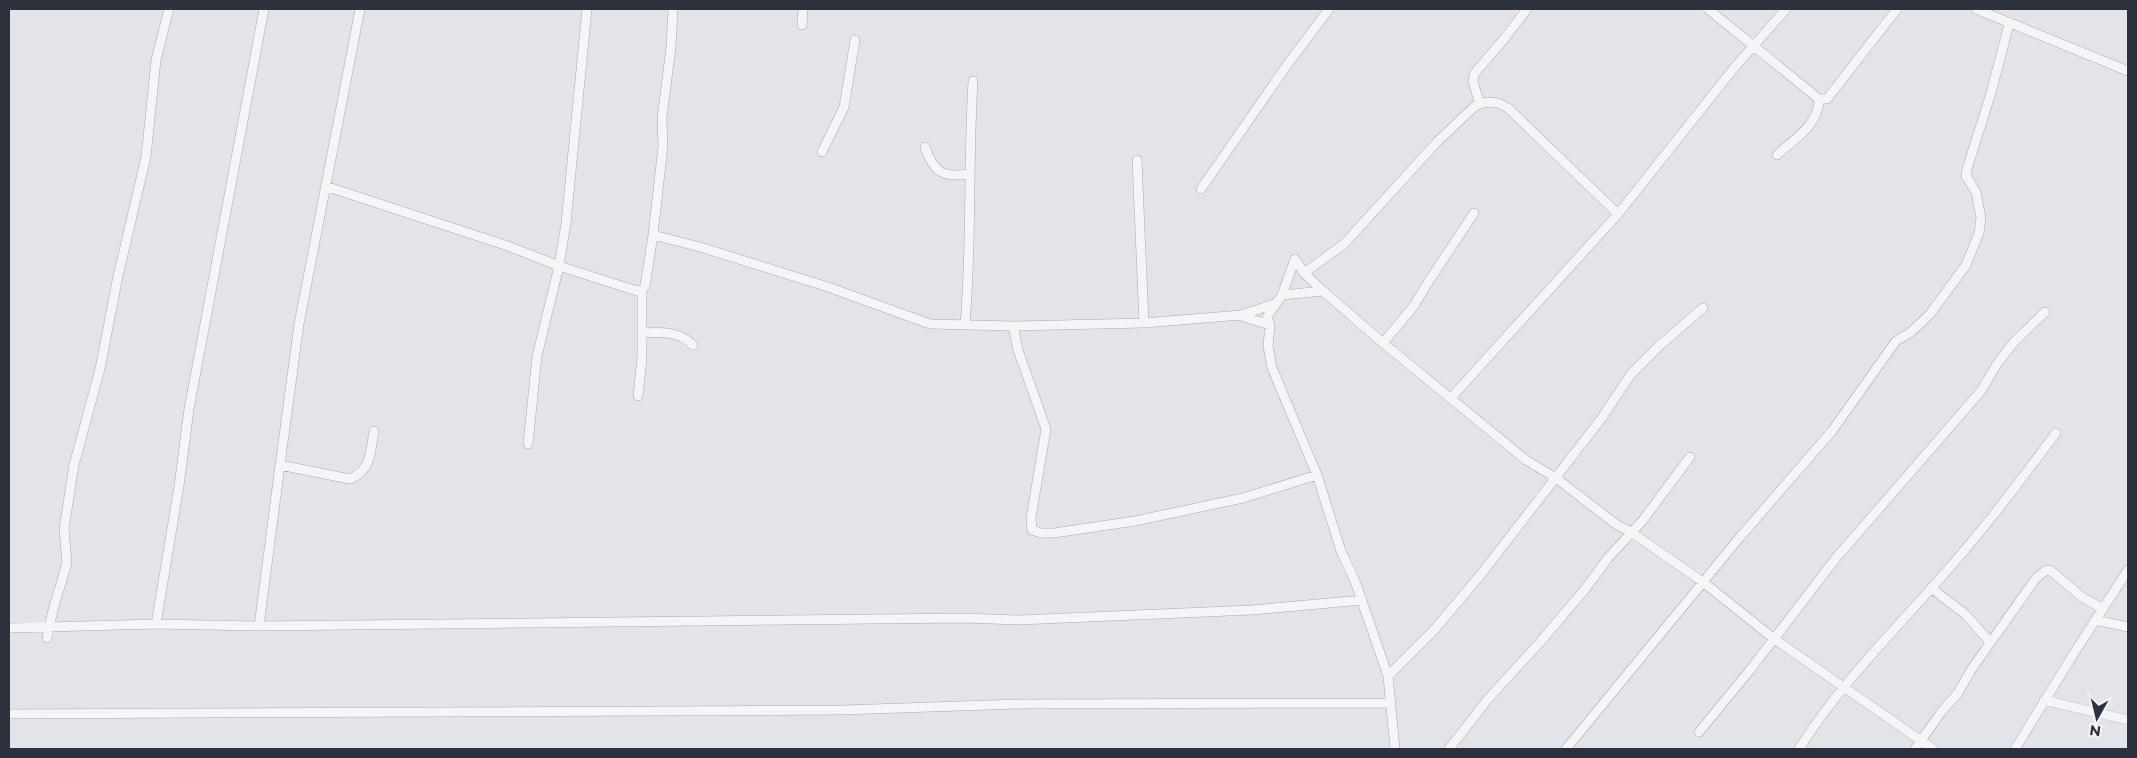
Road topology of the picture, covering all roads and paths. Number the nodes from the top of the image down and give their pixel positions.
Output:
1 (169, 9) edge
2 (264, 9) edge
3 (360, 9) edge
4 (586, 9) edge
5 (673, 9) edge
6 (803, 9) edge
7 (1329, 9) edge
8 (1527, 9) edge
9 (1708, 9) edge
10 (1786, 9) edge
11 (1898, 9) edge
12 (1976, 9) edge
13 (2008, 24) junction
14 (802, 25) dead end
15 (855, 40) dead end
16 (1754, 45) junction
17 (2128, 71) edge
18 (973, 81) dead end
19 (1819, 99) junction
20 (1480, 104) junction
21 (925, 148) dead end
22 (822, 152) dead end
23 (1778, 155) dead end
24 (1137, 160) dead end
25 (970, 174) junction
26 (325, 186) junction
27 (1201, 189) dead end
28 (1474, 213) dead end
29 (1618, 214) junction
30 (653, 235) junction
31 (559, 266) junction
32 (1304, 273) junction
33 (642, 290) junction
34 (1323, 291) junction
35 (1282, 295) junction
36 (1274, 304) junction
37 (1703, 308) dead end
38 (2045, 312) dead end
39 (1241, 316) junction
40 (1144, 322) junction
41 (965, 324) junction
42 (1270, 325) junction
43 (1013, 326) junction
44 (642, 333) junction
45 (1383, 344) junction
46 (693, 345) dead end
47 (638, 396) dead end
48 (1450, 398) junction
49 (374, 431) dead end
50 (2056, 434) dead end
51 (528, 444) dead end
52 (1690, 457) dead end
53 (280, 465) junction
54 (1317, 475) junction
55 (1556, 478) junction
56 (1631, 532) junction
57 (2128, 570) edge
58 (1703, 582) junction
59 (1931, 588) junction
60 (1362, 600) junction
61 (2103, 609) junction
62 (2096, 620) junction
63 (156, 624) junction
64 (259, 626) junction
65 (48, 627) junction
66 (2128, 627) edge
67 (9, 628) edge
68 (47, 638) dead end
69 (1773, 638) junction
70 (1990, 642) junction
71 (1388, 676) junction
72 (1843, 688) junction
73 (2044, 700) junction
74 (1391, 703) junction
75 (9, 714) edge
76 (2128, 720) edge
77 (1699, 732) dead end
78 (1920, 741) junction
79 (1395, 749) edge
80 (1449, 749) edge
81 (1566, 749) edge
82 (1799, 749) edge
83 (1915, 749) edge
84 (1933, 749) edge
85 (2015, 749) edge

1 - 65 street
2 - 63 street
3 - 26 street
4 - 31 street
5 - 30 street
6 - 14 street
7 - 27 street
8 - 20 street
9 - 16 street
10 - 16 street
11 - 19 street
12 - 13 street
13 - 17 street
13 - 58 street
15 - 22 street
16 - 19 street
16 - 29 street
18 - 25 street
19 - 23 street
20 - 29 street
20 - 32 street
21 - 25 street
24 - 40 street
25 - 41 street
26 - 31 street
26 - 53 street
28 - 45 street
29 - 48 street
30 - 33 street
30 - 41 street
31 - 33 street
31 - 51 street
32 - 34 street
32 - 35 street
33 - 44 street
34 - 35 street
34 - 45 street
35 - 36 street
36 - 39 street
36 - 42 street
37 - 55 street
38 - 69 street
39 - 40 street
39 - 42 street
40 - 43 street
41 - 43 street
42 - 54 street
43 - 54 street
44 - 46 street
44 - 47 street
45 - 48 street
48 - 55 street
49 - 53 street
50 - 59 street
52 - 56 street
53 - 64 street
54 - 60 street
55 - 56 street
55 - 71 street
56 - 58 street
56 - 80 street
57 - 61 street
58 - 69 street
58 - 81 street
59 - 70 street
59 - 72 street
60 - 64 street
60 - 71 street
61 - 62 street
61 - 70 street
62 - 66 street
62 - 73 street
63 - 64 street
63 - 65 street
65 - 67 street
65 - 68 street
69 - 72 street
69 - 77 street
70 - 78 street
71 - 74 street
72 - 78 street
72 - 82 street
73 - 76 street
73 - 85 street
74 - 75 street
74 - 79 street
78 - 83 street
78 - 84 street

